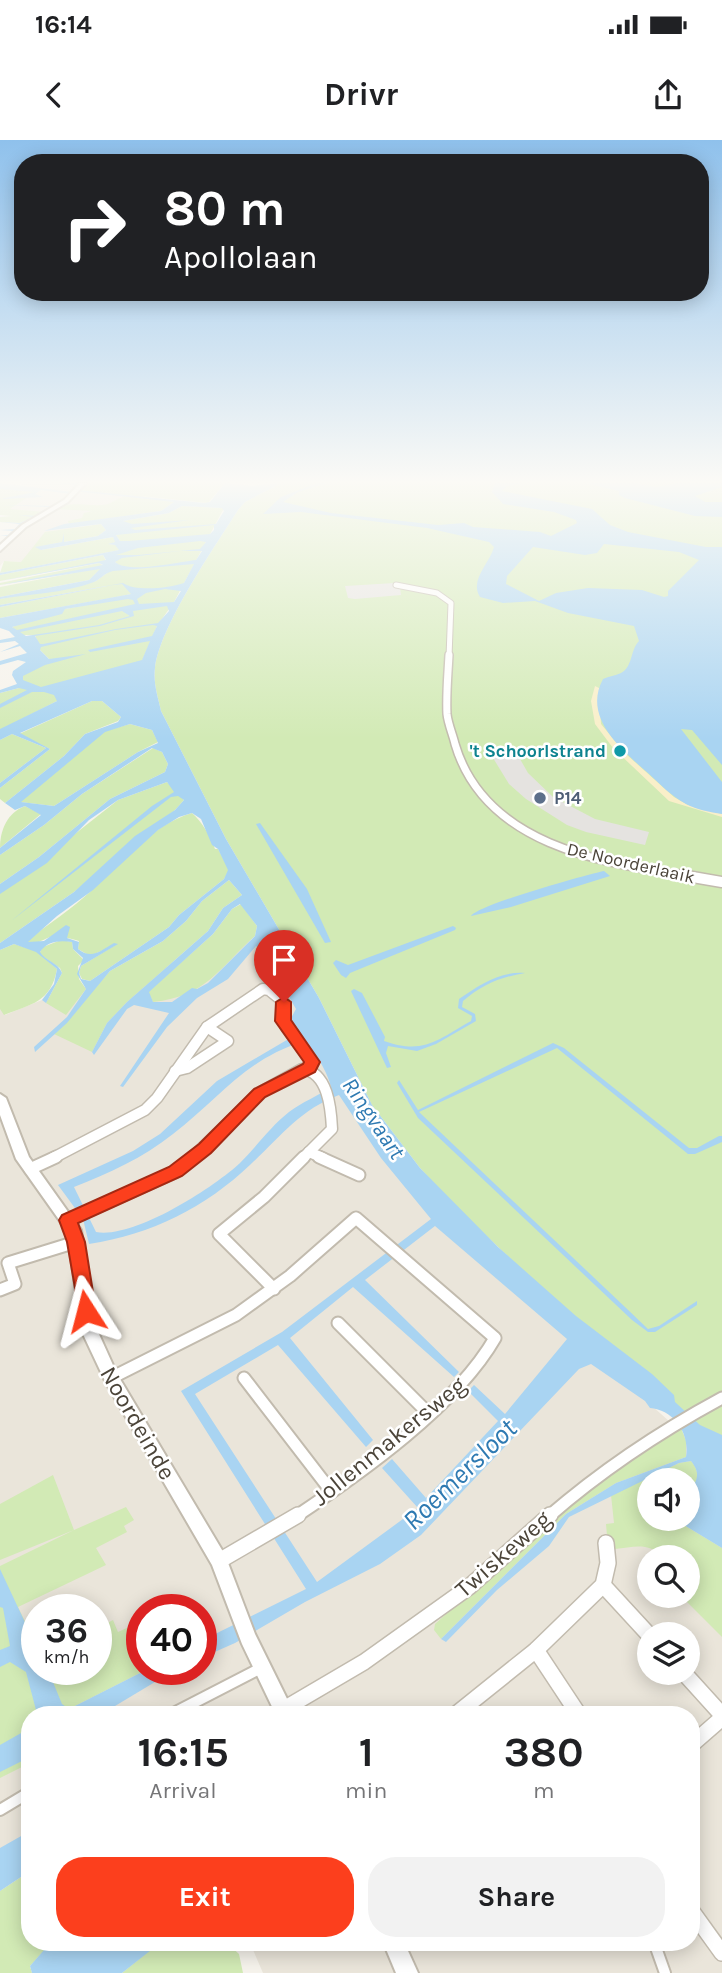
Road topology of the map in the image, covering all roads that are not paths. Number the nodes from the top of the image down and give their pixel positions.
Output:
1 (396, 585) dead end
2 (722, 882) edge
3 (207, 1027) junction
4 (309, 1068) junction
5 (175, 1071) junction
6 (0, 1098) edge
7 (309, 1152) junction
8 (30, 1169) junction
9 (359, 1175) dead end
10 (78, 1216) junction
11 (76, 1242) junction
12 (274, 1289) junction
13 (0, 1290) edge
14 (338, 1323) dead end
15 (111, 1378) junction
16 (244, 1378) dead end
17 (722, 1398) edge
18 (429, 1415) junction
19 (331, 1491) junction
20 (606, 1543) dead end
21 (219, 1561) junction
22 (603, 1585) junction
23 (240, 1619) joint
24 (637, 1622) edge
25 (536, 1650) junction
26 (262, 1667) junction
27 (694, 1685) edge
28 (187, 1706) edge
29 (282, 1706) edge
30 (294, 1706) edge
31 (465, 1706) edge
32 (573, 1706) edge
33 (722, 1717) edge
34 (700, 1737) edge
35 (21, 1797) edge
36 (0, 1810) edge
37 (700, 1922) edge
38 (397, 1951) edge
39 (657, 1951) edge
40 (722, 1953) edge
41 (407, 1973) edge
42 (665, 1973) edge

1 - 2 street, De Noorderlaaik
3 - 4 street
3 - 5 street
3 - 5 street
4 - 7 street
4 - 10 street
5 - 8 street
6 - 8 street, Noordeinde
7 - 9 street
7 - 12 street
8 - 10 street, Noordeinde
10 - 11 street, Noordeinde
11 - 13 street
11 - 15 street, Noordeinde
12 - 15 street, Jollenmakersweg
12 - 18 street, Jollenmakersweg
14 - 18 street
15 - 21 street, Noordeinde
16 - 19 street
17 - 30 street, Twiskeweg
18 - 19 street, Jollenmakersweg
19 - 21 street, Jollenmakersweg
20 - 22 street
21 - 23 street, Noordeinde
22 - 24 street
22 - 25 street
23 - 26 street, Noordeinde
25 - 31 street
25 - 32 street
26 - 28 street
26 - 29 street
27 - 33 street
33 - 34 street
35 - 36 street
37 - 40 street
38 - 41 street
39 - 42 street

